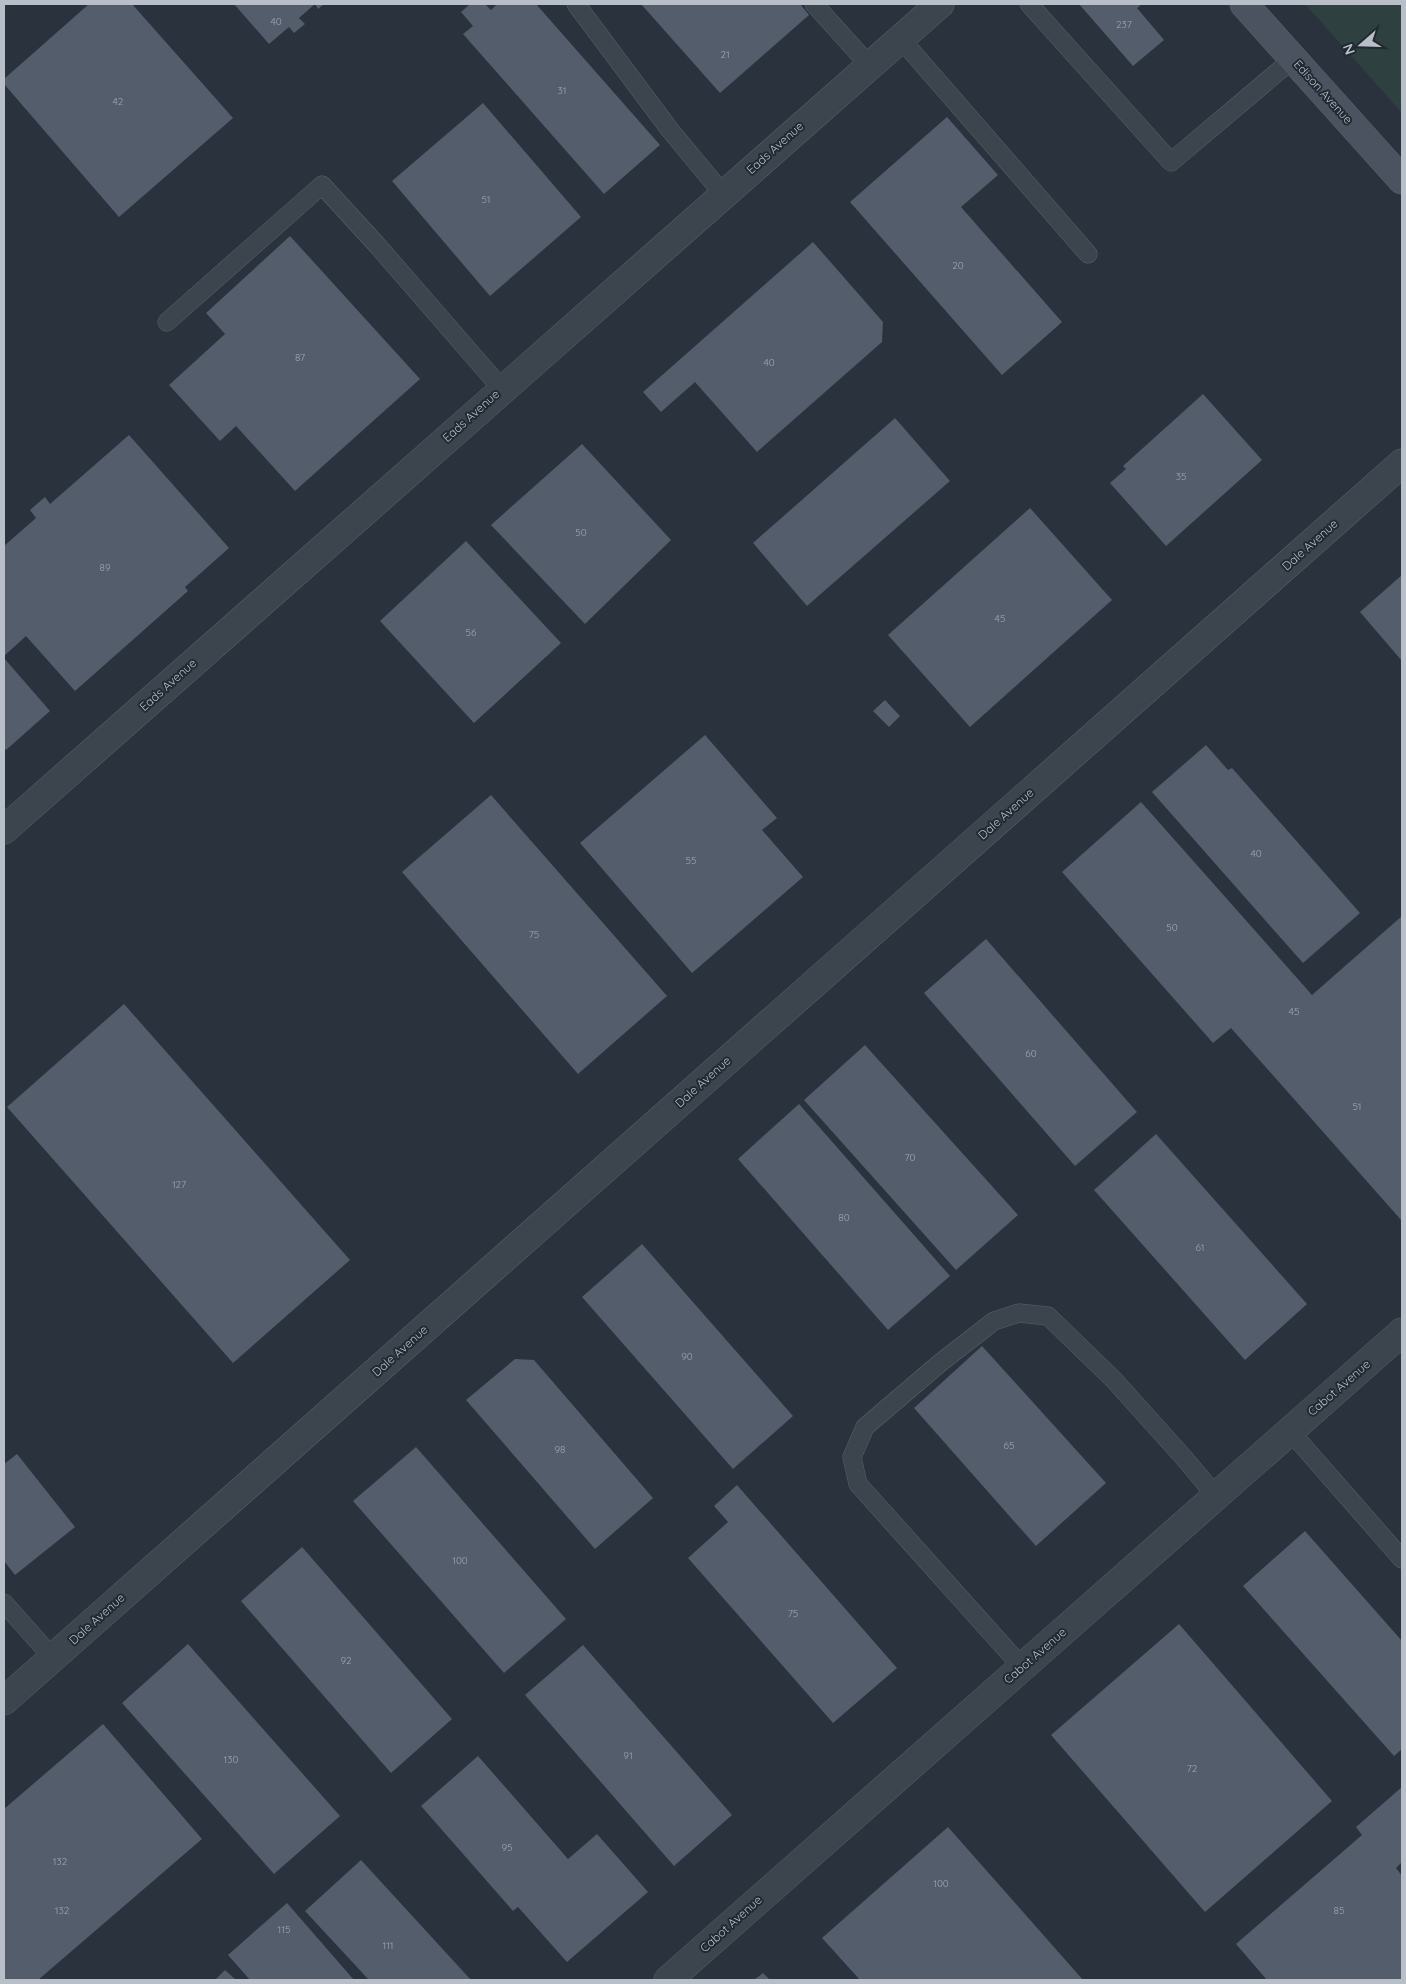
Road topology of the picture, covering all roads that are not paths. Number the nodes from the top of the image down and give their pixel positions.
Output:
1 (576, 4) edge
2 (814, 4) edge
3 (940, 4) edge
4 (1029, 4) edge
5 (1244, 4) edge
6 (900, 38) junction
7 (1293, 59) junction
8 (869, 65) junction
9 (1402, 180) edge
10 (723, 194) junction
11 (1088, 254) dead end
12 (167, 322) dead end
13 (502, 389) junction
14 (1402, 463) edge
15 (4, 830) edge
16 (1402, 1332) edge
17 (1290, 1431) junction
18 (1216, 1496) junction
19 (1402, 1559) edge
20 (4, 1603) edge
21 (53, 1658) junction
22 (1022, 1667) junction
23 (4, 1701) edge
24 (668, 1980) edge

1 - 10 lane
2 - 8 lane
3 - 6 street, Eads Avenue
4 - 7 lane
5 - 7 street, Edison Avenue
6 - 8 street, Eads Avenue
6 - 11 lane
7 - 9 street, Edison Avenue
8 - 10 street, Eads Avenue
10 - 13 street, Eads Avenue
12 - 13 lane
13 - 15 street, Eads Avenue
14 - 21 street, Dale Avenue
16 - 17 street, Cabot Avenue
17 - 18 street, Cabot Avenue
17 - 19 lane
18 - 22 street, Cabot Avenue
18 - 22 lane
20 - 21 lane
21 - 23 street, Dale Avenue
22 - 24 street, Cabot Avenue

